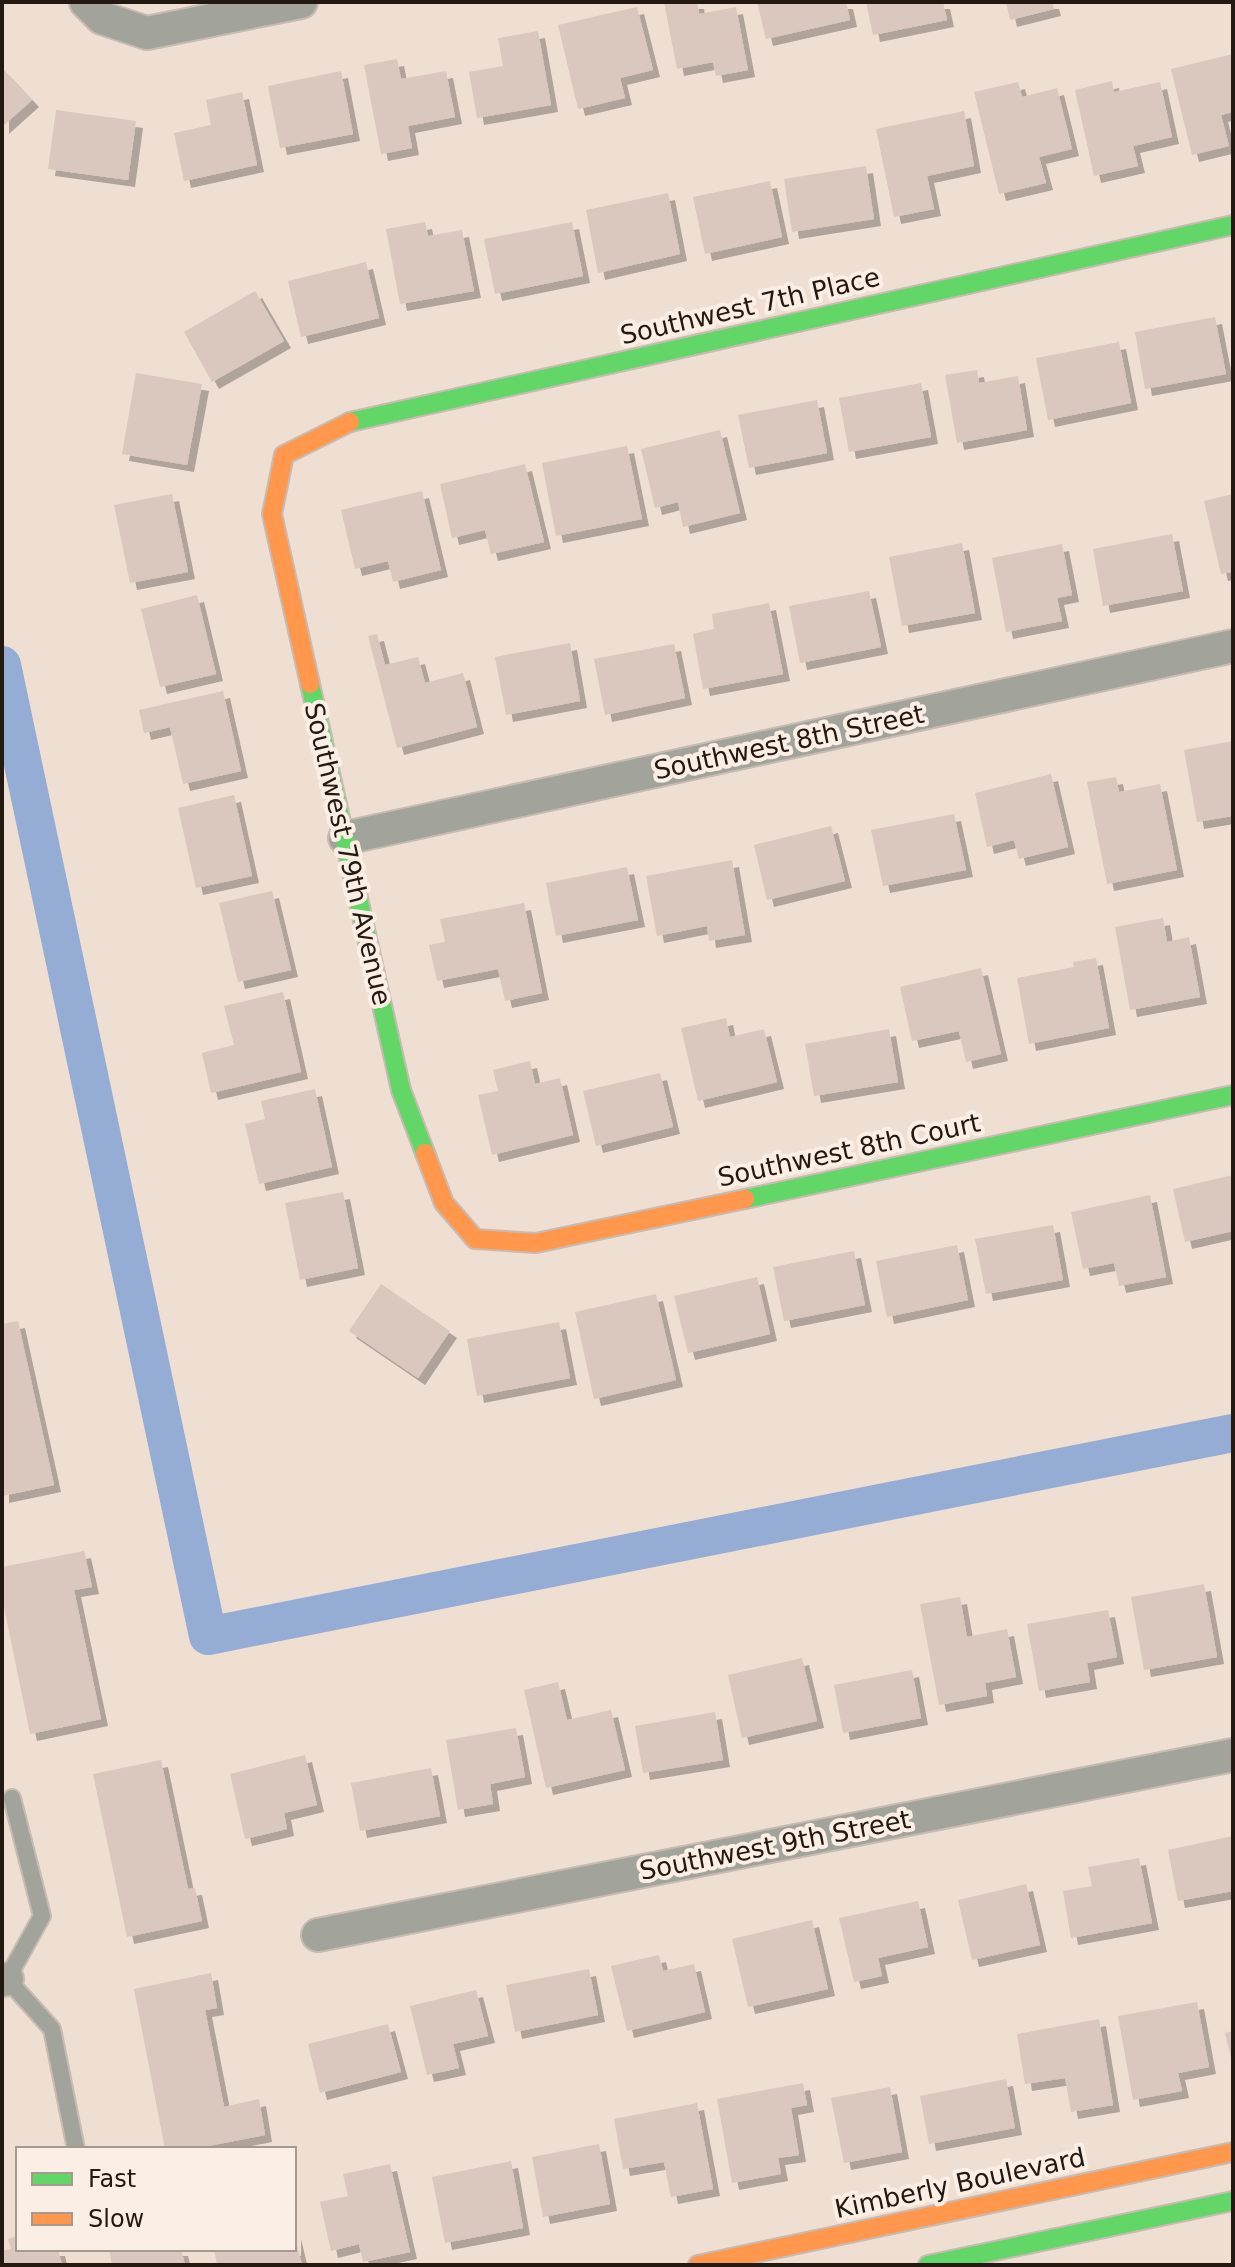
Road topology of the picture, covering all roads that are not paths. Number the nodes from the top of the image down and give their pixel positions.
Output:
1 (301, 2) edge
2 (94, 10) edge
3 (1233, 225) edge
4 (284, 455) joint
5 (1233, 646) edge
6 (345, 838) junction
7 (1233, 1095) edge
8 (475, 1239) joint
9 (1233, 1755) edge
10 (12, 1798) dead end
11 (318, 1935) dead end
12 (4, 1980) edge
13 (76, 2147) edge
14 (1233, 2152) edge
15 (1233, 2201) edge
16 (734, 2261) edge
17 (698, 2265) edge
18 (928, 2265) edge

1 - 2 street
3 - 4 street, Southwest 7th Place
4 - 6 street, Southwest 79th Avenue
5 - 6 street, Southwest 8th Street
6 - 8 street, Southwest 79th Avenue
7 - 8 street, Southwest 8th Court
9 - 11 street, Southwest 9th Street
10 - 12 lane
12 - 13 lane
14 - 16 street, Kimberly Boulevard
15 - 18 street
16 - 17 street, Kimberly Boulevard

